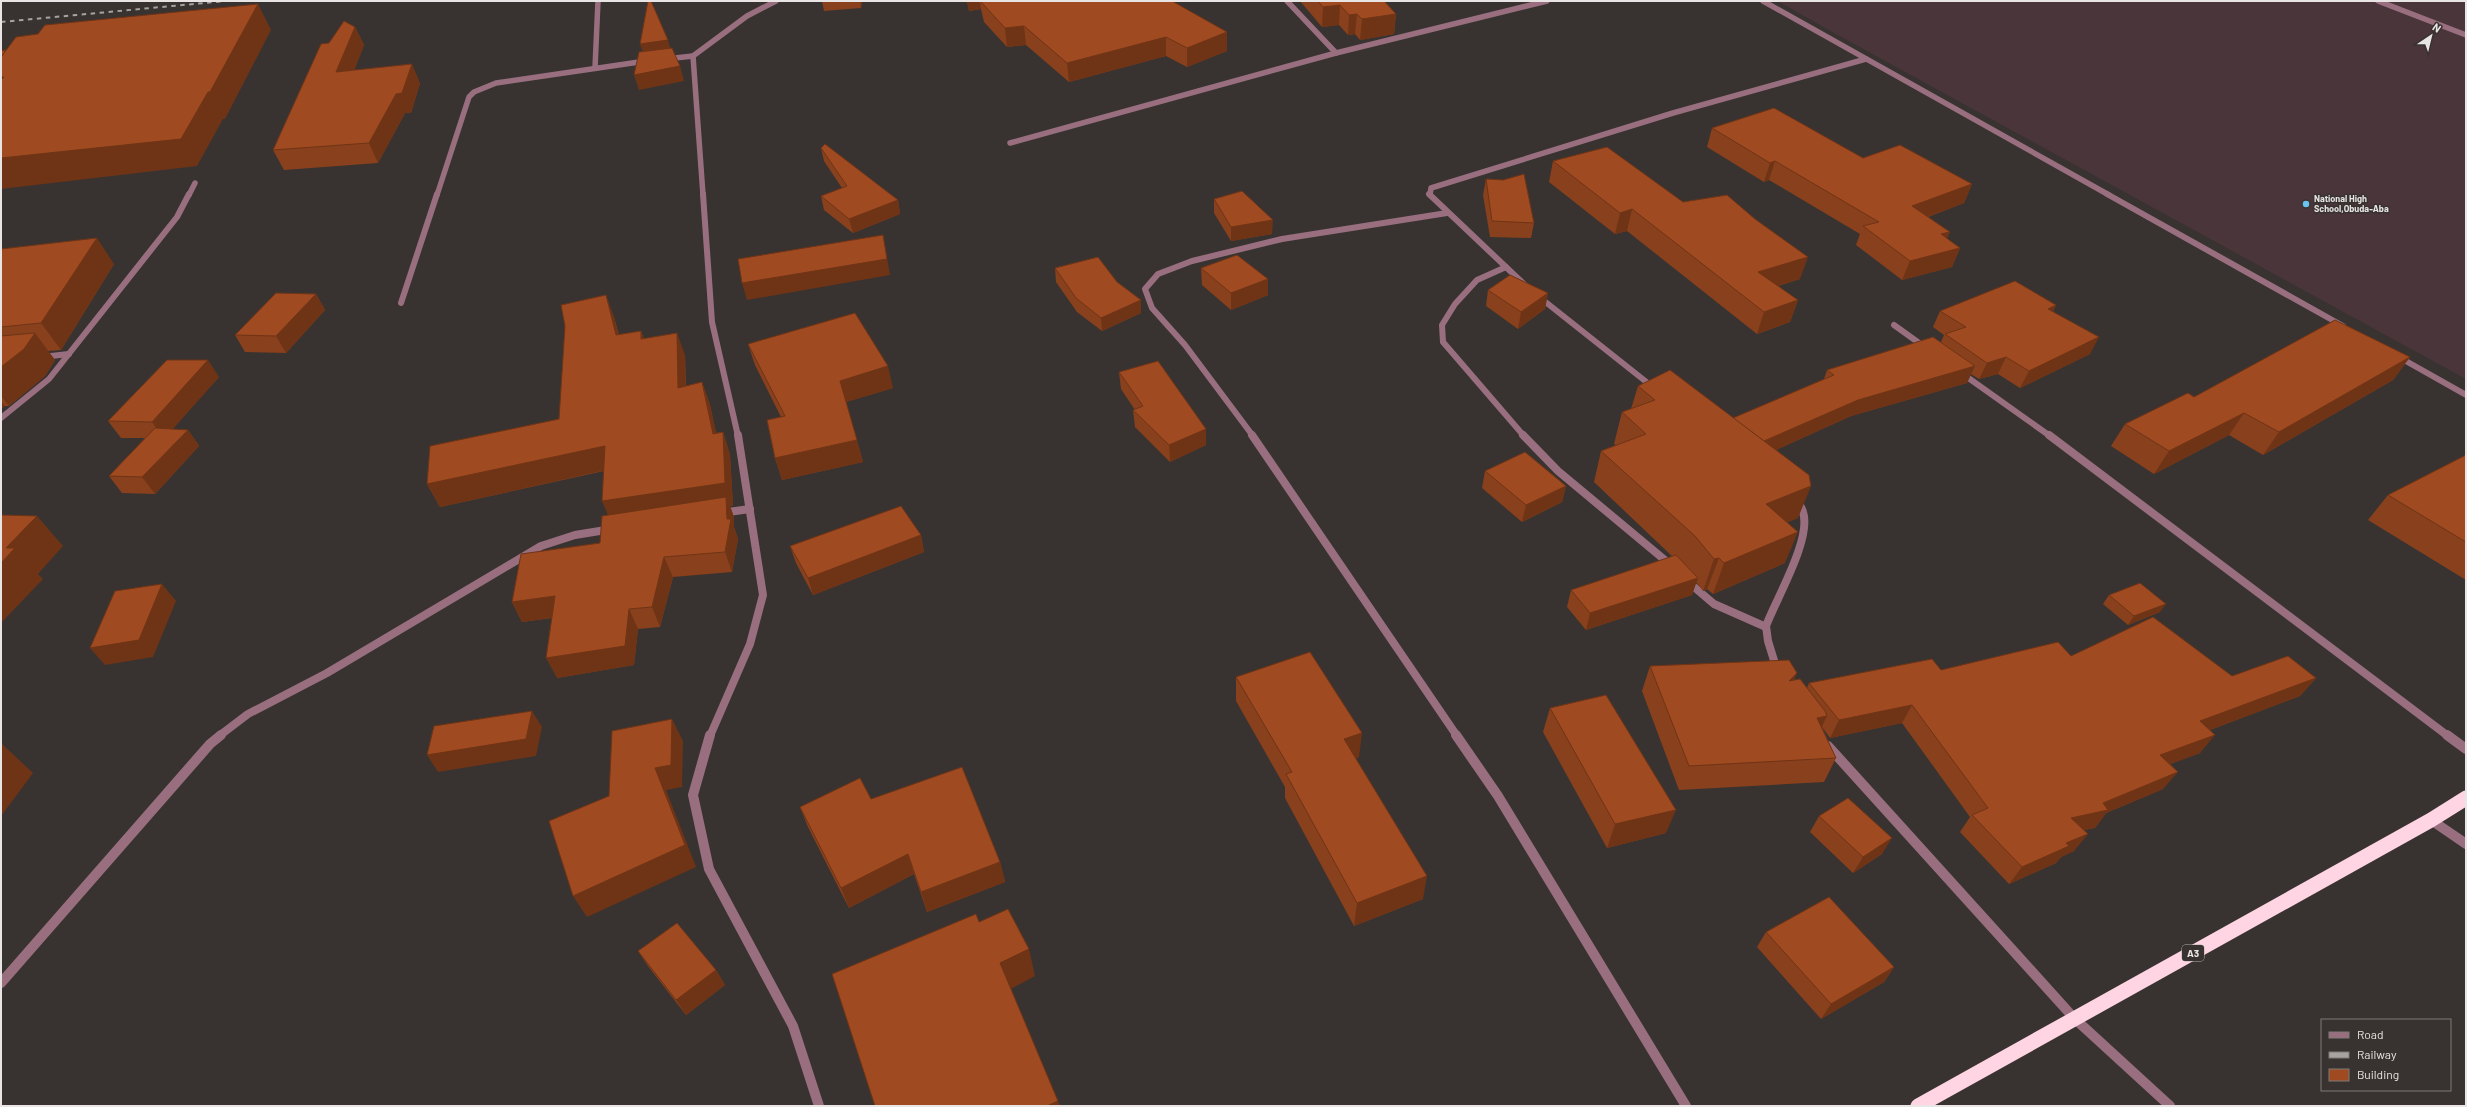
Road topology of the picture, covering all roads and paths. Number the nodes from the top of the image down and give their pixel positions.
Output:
1 (598, 1) edge
2 (776, 1) edge
3 (1287, 1) edge
4 (1547, 1) edge
5 (1763, 1) edge
6 (2378, 1) edge
7 (2466, 35) edge
8 (1336, 53) junction
9 (693, 56) junction
10 (1866, 59) junction
11 (658, 60) edge
12 (650, 61) edge
13 (595, 68) junction
14 (1010, 143) dead end
15 (195, 183) dead end
16 (1447, 213) junction
17 (1506, 268) junction
18 (402, 302) dead end
19 (1894, 325) dead end
20 (2349, 329) edge
21 (2390, 352) edge
22 (1932, 353) edge
23 (69, 354) junction
24 (31, 358) edge
25 (1952, 366) edge
26 (1658, 391) edge
27 (2466, 395) edge
28 (1, 418) edge
29 (1790, 495) edge
30 (750, 509) junction
31 (712, 515) edge
32 (621, 528) edge
33 (1766, 627) junction
34 (1782, 679) edge
35 (1824, 740) edge
36 (2466, 749) edge
37 (2466, 798) edge
38 (2431, 820) junction
39 (2466, 844) edge
40 (1, 983) edge
41 (2074, 1018) junction
42 (819, 1106) edge
43 (1686, 1106) edge
44 (1918, 1106) edge
45 (2170, 1106) edge

1 - 13 street
2 - 9 street
3 - 8 street
4 - 8 street
5 - 10 street
6 - 7 street
8 - 14 street
9 - 11 street
9 - 30 street
10 - 16 street
10 - 20 street
12 - 13 street
13 - 18 street
15 - 23 street
16 - 17 street
16 - 43 street
17 - 26 street
17 - 33 street
19 - 22 street
21 - 27 street
23 - 24 street
23 - 28 street
25 - 36 street
29 - 33 street
30 - 31 street
30 - 42 street
32 - 40 street
33 - 34 street
35 - 41 street
37 - 38 highway, A3
38 - 39 street
38 - 41 highway, A3
41 - 44 highway, A3
41 - 45 street

